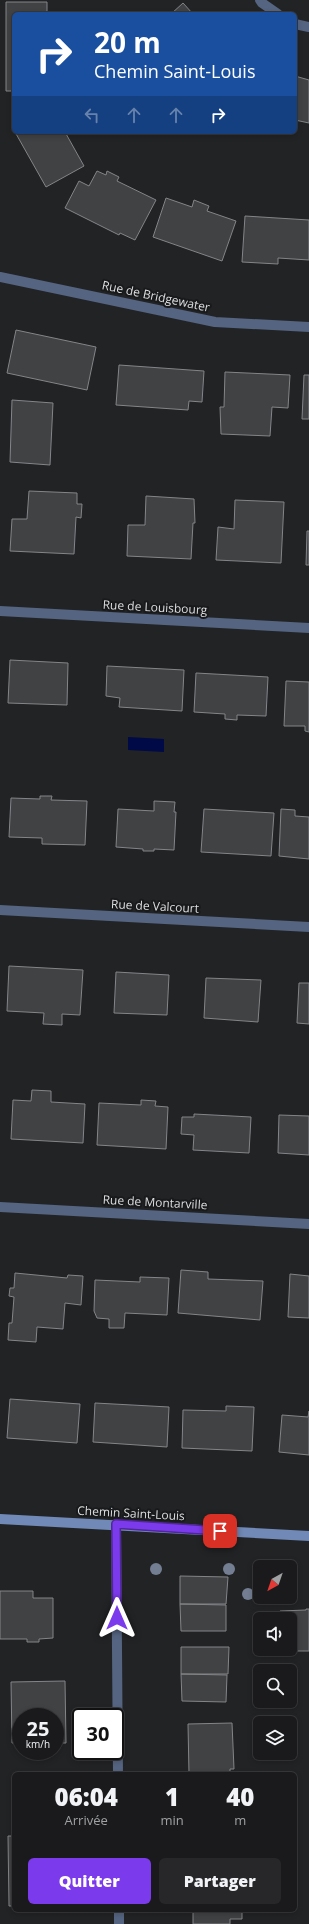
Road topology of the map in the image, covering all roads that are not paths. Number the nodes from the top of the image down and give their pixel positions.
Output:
1 (261, 2) edge
2 (275, 12) edge
3 (297, 24) edge
4 (309, 26) edge
5 (0, 277) edge
6 (309, 327) edge
7 (0, 611) edge
8 (309, 628) edge
9 (0, 910) edge
10 (309, 927) edge
11 (0, 1207) edge
12 (309, 1224) edge
13 (0, 1519) edge
14 (116, 1524) junction
15 (309, 1536) edge
16 (118, 1772) edge
17 (119, 1912) edge
18 (119, 1924) edge

1 - 2 street
3 - 4 street
5 - 6 street, Rue de Bridgewater
7 - 8 street, Rue de Louisbourg
9 - 10 street, Rue de Valcourt
11 - 12 street, Rue de Montarville
13 - 14 street, Chemin Saint-Louis
14 - 15 street, Chemin Saint-Louis
14 - 16 street
17 - 18 street

